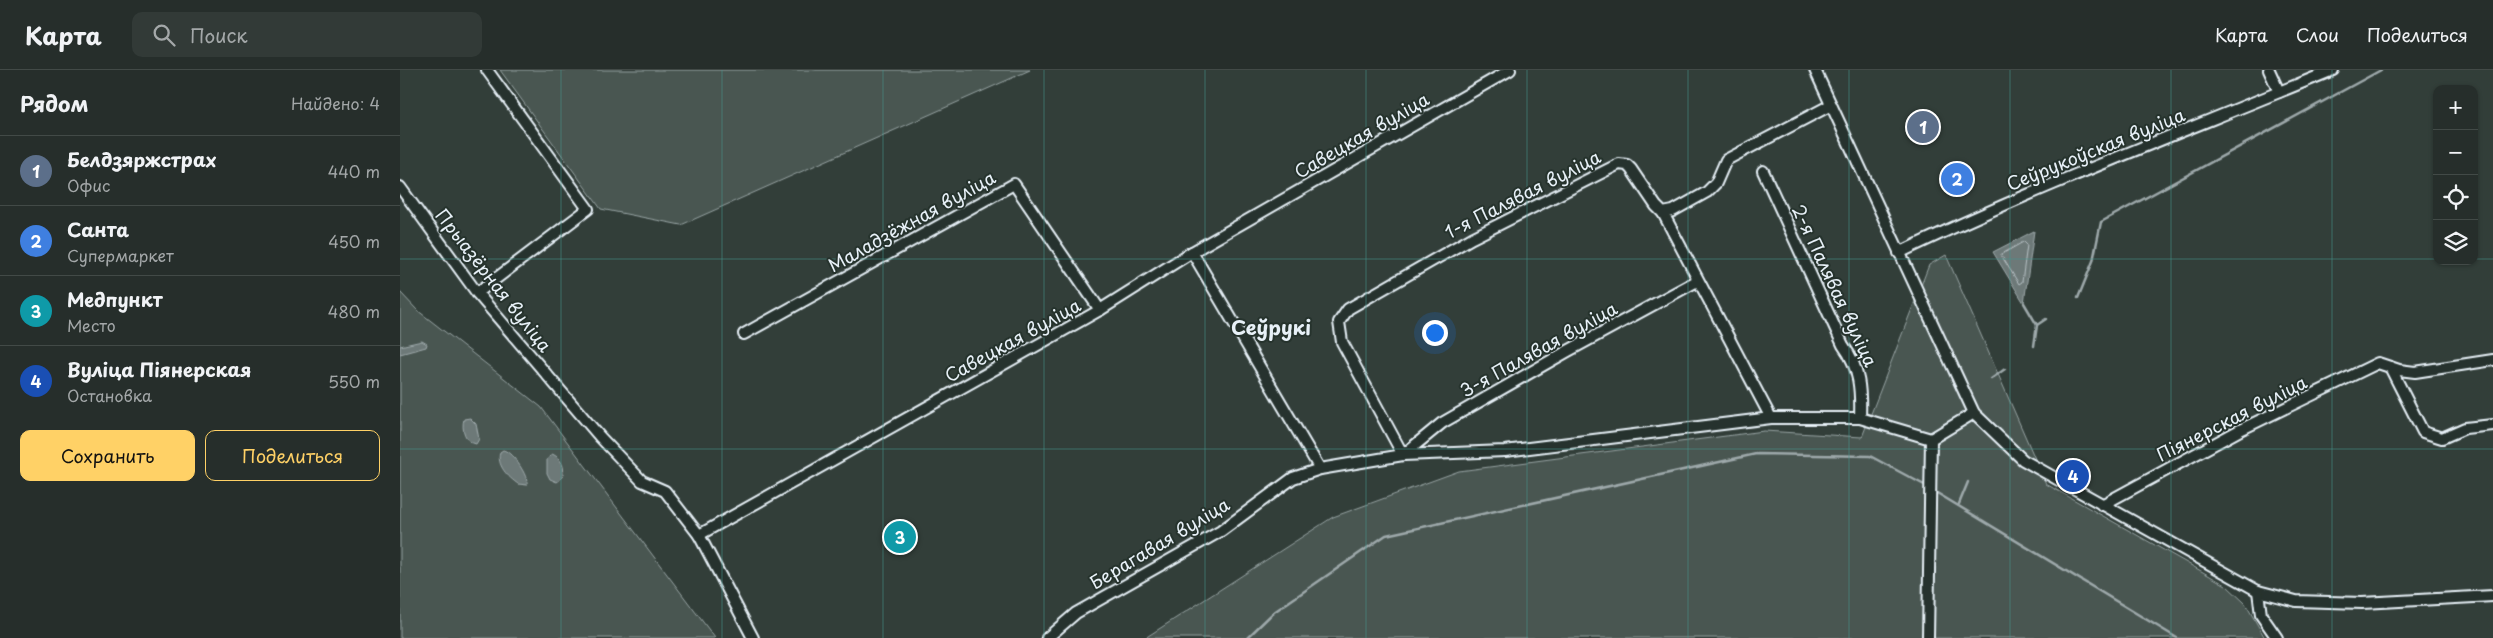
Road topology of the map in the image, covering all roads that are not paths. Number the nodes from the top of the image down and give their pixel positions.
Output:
1 (487, 70) edge
2 (1510, 70) edge
3 (1815, 70) edge
4 (2269, 70) edge
5 (2333, 70) edge
6 (2279, 92) junction
7 (1831, 105) junction
8 (1763, 171) dead end
9 (400, 187) edge
10 (1663, 213) junction
11 (1192, 252) junction
12 (1899, 253) junction
13 (1697, 281) junction
14 (477, 293) junction
15 (1100, 310) junction
16 (744, 334) dead end
17 (2493, 360) edge
18 (2390, 367) junction
19 (1974, 413) junction
20 (1771, 418) junction
21 (1860, 418) junction
22 (2493, 425) edge
23 (1931, 439) junction
24 (1403, 455) junction
25 (1320, 469) junction
26 (2102, 505) junction
27 (699, 535) junction
28 (2258, 591) junction
29 (2493, 596) edge
30 (753, 638) edge
31 (1047, 638) edge
32 (1928, 638) edge
33 (2277, 638) edge

1 - 14 street
2 - 11 street, Савецкая вуліца
3 - 7 street
4 - 6 street
5 - 6 street, Сеўрукоўская вуліца
6 - 12 street, Сеўрукоўская вуліца
7 - 10 street
7 - 12 street
8 - 21 street, 2-я Палявая вуліца
9 - 14 street, Прыазёрная вуліца
10 - 13 street, 1-я Палявая вуліца
10 - 24 street, 1-я Палявая вуліца
11 - 15 street, Савецкая вуліца
11 - 25 street
12 - 19 street
13 - 20 street, 1-я Палявая вуліца
13 - 24 street, 3-я Палявая вуліца
14 - 27 street, Прыазёрная вуліца
15 - 16 street, Маладзёжная вуліца
15 - 27 street, Савецкая вуліца
17 - 18 street
18 - 22 street
18 - 26 street, Піянерская вуліца
19 - 23 street
19 - 26 street
20 - 21 street, Берагавая вуліца
20 - 24 street, Берагавая вуліца
21 - 23 street, Берагавая вуліца
23 - 32 street
24 - 25 street, Берагавая вуліца
25 - 31 street, Берагавая вуліца
26 - 28 street
27 - 30 street
28 - 29 street
28 - 33 street

